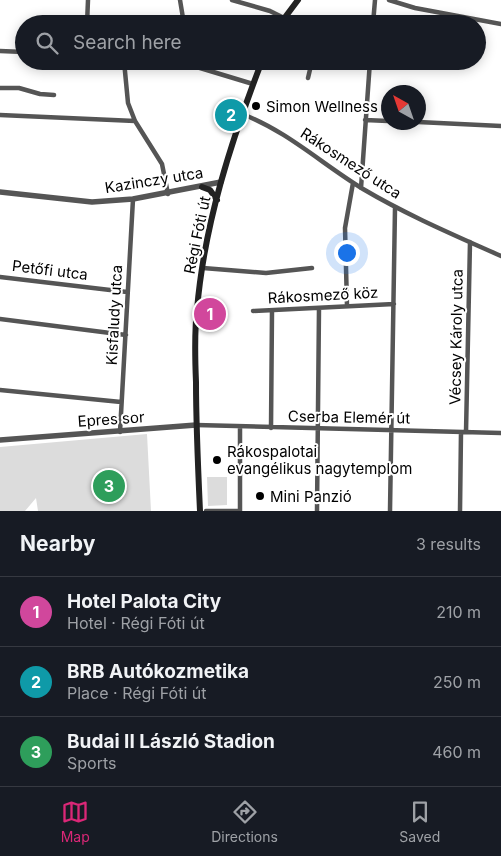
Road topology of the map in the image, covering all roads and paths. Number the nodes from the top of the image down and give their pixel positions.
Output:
1 (88, 0) edge
2 (180, 0) edge
3 (232, 0) edge
4 (298, 0) edge
5 (375, 0) edge
6 (389, 0) edge
7 (87, 15) edge
8 (182, 15) edge
9 (275, 15) edge
10 (287, 15) edge
11 (374, 15) edge
12 (453, 15) edge
13 (486, 21) edge
14 (501, 24) edge
15 (0, 51) edge
16 (15, 52) edge
17 (125, 70) edge
18 (210, 70) edge
19 (258, 70) edge
20 (310, 70) edge
21 (369, 70) edge
22 (308, 78) dead end
23 (253, 84) junction
24 (0, 88) edge
25 (54, 95) dead end
26 (242, 114) junction
27 (0, 115) edge
28 (365, 120) junction
29 (135, 121) junction
30 (381, 121) edge
31 (426, 122) edge
32 (501, 126) edge
33 (221, 182) junction
34 (353, 183) junction
35 (202, 187) junction
36 (361, 188) junction
37 (0, 192) edge
38 (168, 194) junction
39 (133, 200) junction
40 (216, 200) junction
41 (395, 208) junction
42 (470, 242) junction
43 (501, 256) edge
44 (203, 268) junction
45 (312, 268) dead end
46 (0, 277) edge
47 (128, 292) junction
48 (394, 304) junction
49 (347, 306) junction
50 (319, 308) junction
51 (253, 311) dead end
52 (272, 311) junction
53 (0, 319) edge
54 (126, 335) junction
55 (0, 390) edge
56 (122, 402) junction
57 (196, 425) junction
58 (240, 427) junction
59 (270, 428) junction
60 (318, 428) junction
61 (392, 431) junction
62 (120, 432) junction
63 (464, 432) junction
64 (501, 433) edge
65 (0, 440) edge
66 (200, 511) edge
67 (206, 511) edge
68 (240, 511) edge
69 (317, 511) edge
70 (390, 511) edge
71 (460, 511) edge

1 - 7 street
2 - 8 street
3 - 9 street
4 - 10 main road
5 - 11 street
6 - 12 street
13 - 14 street
15 - 16 street
17 - 29 street
18 - 23 street
19 - 23 main road, Régi Fóti út
20 - 22 street
21 - 28 street
23 - 26 main road, Régi Fóti út
24 - 25 street
26 - 33 main road, Régi Fóti út
26 - 34 street, Rákosmező utca
27 - 29 street
28 - 30 street
28 - 36 street
29 - 38 street
31 - 32 street
33 - 35 street, Kazinczy utca
33 - 40 main road, Régi Fóti út
34 - 36 street, Rákosmező utca
34 - 49 street
35 - 38 street, Kazinczy utca
35 - 40 main road
36 - 41 street, Rákosmező utca
37 - 39 street, Kazinczy utca
38 - 39 street, Kazinczy utca
39 - 47 street, Kisfaludy utca
40 - 44 main road, Régi Fóti út
41 - 42 street, Rákosmező utca
41 - 48 street
42 - 43 street, Rákosmező utca
42 - 63 street, Vécsey Károly utca
44 - 45 street
44 - 57 main road, Régi Fóti út
46 - 47 street, Petőfi utca
47 - 54 street, Kisfaludy utca
48 - 49 street, Rákosmező köz
48 - 61 street
49 - 50 street, Rákosmező köz
50 - 52 street, Rákosmező köz
50 - 60 street
51 - 52 street, Rákosmező köz
52 - 59 street
53 - 54 street
54 - 56 street, Kisfaludy utca
55 - 56 street
56 - 62 street, Kisfaludy utca
57 - 58 street, Cserba Elemér út
57 - 62 street, Epres sor
57 - 66 main road, Régi Fóti út
58 - 59 street, Cserba Elemér út
58 - 68 street
59 - 60 street, Cserba Elemér út
60 - 61 street, Cserba Elemér út
60 - 69 street
61 - 63 street, Cserba Elemér út
61 - 70 street
62 - 65 street, Epres sor
63 - 64 street, Cserba Elemér út
63 - 71 street, Vécsey Károly utca
67 - 68 street

